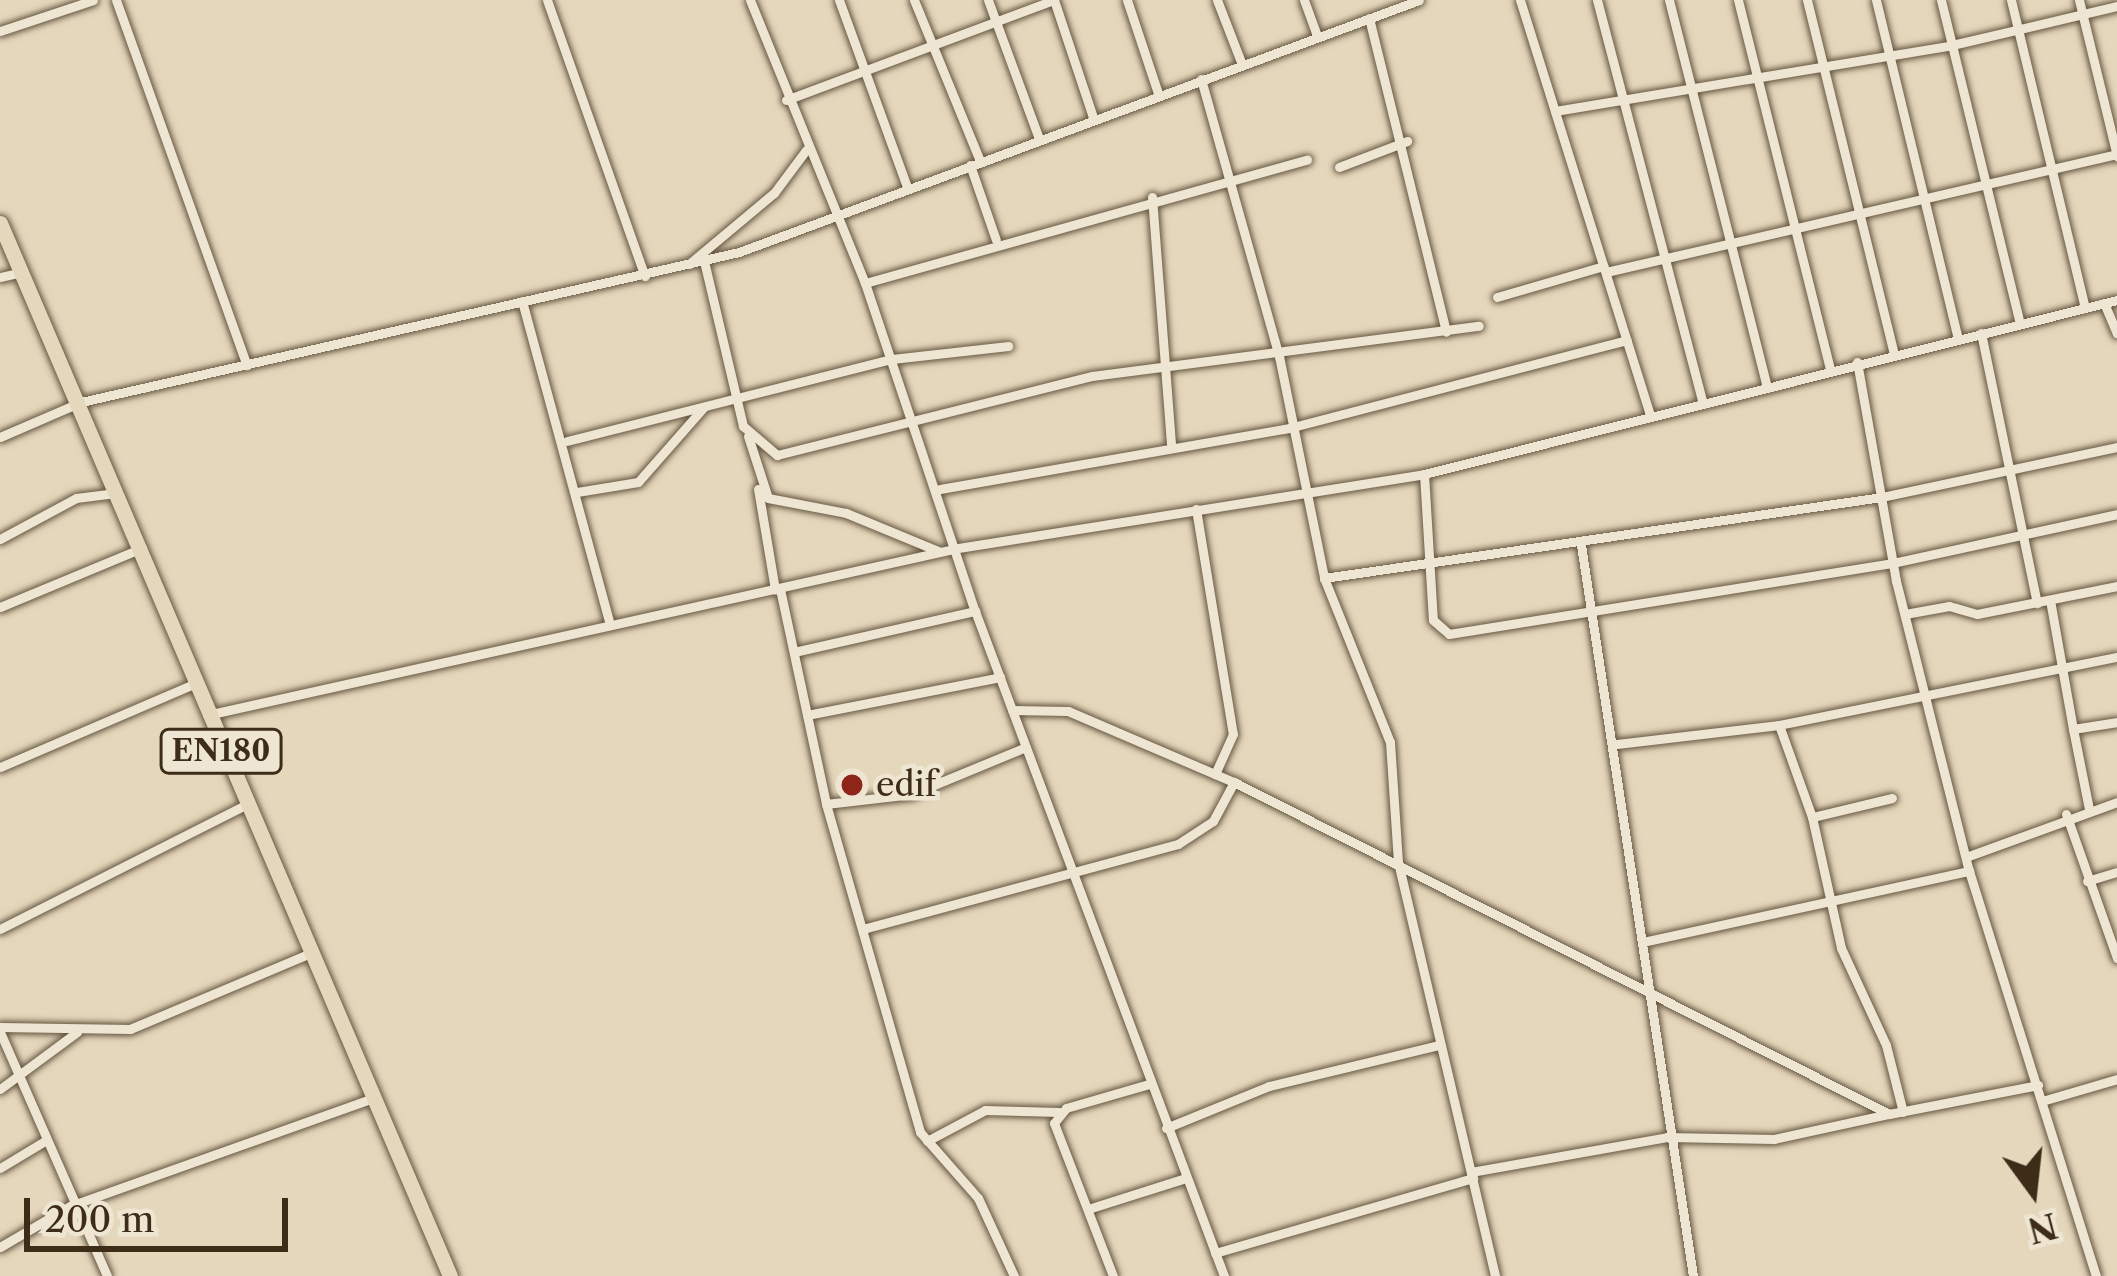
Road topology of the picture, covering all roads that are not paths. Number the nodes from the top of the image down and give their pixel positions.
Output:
1 (93, 0) edge
2 (116, 0) edge
3 (547, 0) edge
4 (750, 0) edge
5 (839, 0) edge
6 (914, 0) edge
7 (988, 0) edge
8 (1127, 0) edge
9 (1217, 0) edge
10 (1304, 0) edge
11 (1419, 0) edge
12 (1520, 0) edge
13 (1597, 0) edge
14 (1669, 0) edge
15 (1738, 0) edge
16 (1808, 0) edge
17 (1876, 0) edge
18 (1941, 0) edge
19 (2011, 0) edge
20 (2079, 0) edge
21 (1390, 5) edge
22 (2117, 6) edge
23 (2082, 14) junction
24 (1369, 18) junction
25 (997, 23) junction
26 (2018, 29) junction
27 (0, 31) edge
28 (1317, 35) junction
29 (1952, 45) junction
30 (931, 47) junction
31 (1890, 56) junction
32 (1241, 62) junction
33 (1820, 68) junction
34 (865, 70) junction
35 (1201, 79) junction
36 (1757, 80) junction
37 (1689, 89) junction
38 (1158, 93) junction
39 (1623, 98) junction
40 (785, 100) junction
41 (1555, 111) junction
42 (1093, 117) junction
43 (1038, 136) junction
44 (1407, 141) junction
45 (806, 150) junction
46 (2117, 155) edge
47 (1307, 160) dead end
48 (975, 163) junction
49 (1340, 167) dead end
50 (2050, 171) junction
51 (788, 179) junction
52 (1234, 179) junction
53 (818, 182) junction
54 (1986, 183) junction
55 (907, 187) junction
56 (1152, 197) junction
57 (1926, 197) junction
58 (832, 213) junction
59 (1858, 213) junction
60 (0, 223) edge
61 (1796, 228) junction
62 (996, 240) junction
63 (1731, 243) junction
64 (1666, 258) junction
65 (704, 260) junction
66 (689, 265) junction
67 (1605, 269) junction
68 (21, 272) junction
69 (645, 276) junction
70 (0, 277) edge
71 (865, 283) junction
72 (1497, 297) dead end
73 (2117, 300) edge
74 (522, 301) junction
75 (2104, 303) junction
76 (2085, 308) junction
77 (2020, 323) junction
78 (1478, 326) dead end
79 (1446, 332) junction
80 (1981, 333) junction
81 (2117, 333) edge
82 (1958, 338) junction
83 (1627, 340) junction
84 (1007, 346) dead end
85 (1894, 354) junction
86 (1280, 356) junction
87 (892, 359) junction
88 (1857, 362) junction
89 (247, 365) junction
90 (1164, 367) junction
91 (1830, 369) junction
92 (1766, 384) junction
93 (734, 400) junction
94 (1702, 400) junction
95 (81, 403) junction
96 (704, 407) junction
97 (1649, 412) junction
98 (914, 428) junction
99 (1288, 428) junction
100 (748, 436) junction
101 (0, 437) edge
102 (567, 442) dead end
103 (1172, 443) junction
104 (2117, 446) edge
105 (2010, 467) junction
106 (1424, 474) junction
107 (758, 484) junction
108 (940, 489) junction
109 (118, 492) junction
110 (578, 492) dead end
111 (1303, 493) junction
112 (1882, 497) junction
113 (1196, 508) junction
114 (2117, 514) edge
115 (2021, 535) junction
116 (0, 539) edge
117 (1582, 545) junction
118 (142, 548) junction
119 (958, 548) junction
120 (939, 552) junction
121 (1892, 562) junction
122 (1432, 569) junction
123 (1324, 578) junction
124 (2117, 586) edge
125 (778, 589) junction
126 (2050, 600) junction
127 (2037, 603) junction
128 (0, 607) edge
129 (975, 611) junction
130 (1594, 613) junction
131 (1905, 614) junction
132 (610, 626) junction
133 (794, 652) junction
134 (2117, 657) edge
135 (2062, 667) junction
136 (1000, 677) junction
137 (194, 684) junction
138 (1930, 693) junction
139 (1012, 710) junction
140 (207, 715) junction
141 (807, 715) junction
142 (2117, 722) edge
143 (1780, 724) junction
144 (2073, 729) junction
145 (1617, 744) junction
146 (1026, 747) junction
147 (0, 766) edge
148 (1215, 774) junction
149 (1234, 782) junction
150 (1892, 798) dead end
151 (2117, 802) edge
152 (826, 804) junction
153 (243, 806) junction
154 (2089, 809) junction
155 (2066, 814) junction
156 (1812, 817) junction
157 (1966, 857) junction
158 (1398, 862) junction
159 (1969, 872) junction
160 (2117, 872) edge
161 (1076, 878) junction
162 (2087, 881) junction
163 (1831, 903) junction
164 (0, 928) edge
165 (863, 929) junction
166 (1643, 943) junction
167 (308, 954) junction
168 (2117, 958) edge
169 (1645, 988) junction
170 (0, 1030) edge
171 (77, 1031) junction
172 (1439, 1046) junction
173 (21, 1077) junction
174 (2117, 1079) edge
175 (1149, 1084) junction
176 (2038, 1085) junction
177 (0, 1089) edge
178 (368, 1100) junction
179 (2042, 1101) junction
180 (1059, 1112) junction
181 (1903, 1112) junction
182 (1889, 1114) junction
183 (1166, 1128) junction
184 (1667, 1137) junction
185 (45, 1141) junction
186 (927, 1141) junction
187 (0, 1168) edge
188 (1472, 1175) junction
189 (1186, 1178) junction
190 (70, 1206) junction
191 (1088, 1209) junction
192 (0, 1247) edge
193 (1215, 1253) junction
194 (106, 1273) edge
195 (442, 1274) edge
196 (92, 1276) edge
197 (1014, 1276) edge
198 (1113, 1276) edge
199 (1224, 1276) edge
200 (1495, 1276) edge
201 (1693, 1276) edge
202 (2096, 1276) edge

1 - 27 street
2 - 89 street
3 - 69 street
4 - 40 street
5 - 34 street
6 - 30 street
7 - 25 street
8 - 38 street
9 - 32 street
10 - 28 street
11 - 21 street
12 - 41 street
13 - 39 street
14 - 37 street
15 - 36 street
16 - 33 street
17 - 31 street
18 - 29 street
19 - 26 street
20 - 23 street
21 - 24 street
22 - 23 street
23 - 26 street
23 - 46 street
24 - 28 street
24 - 44 street
25 - 30 street
25 - 42 street
25 - 43 street
26 - 29 street
26 - 50 street
28 - 32 street
29 - 31 street
29 - 54 street
30 - 34 street
30 - 48 street
31 - 33 street
31 - 57 street
32 - 35 street
33 - 36 street
33 - 59 street
34 - 40 street
34 - 55 street
35 - 38 street
35 - 52 street
36 - 37 street
36 - 61 street
37 - 39 street
37 - 63 street
38 - 42 street
39 - 41 street
39 - 64 street
40 - 45 street
41 - 67 street
42 - 43 street
43 - 48 street
44 - 49 street
44 - 79 street
45 - 51 street
45 - 53 street
46 - 50 street
47 - 52 street
48 - 55 street
48 - 62 street
50 - 54 street
50 - 76 street
51 - 53 street
51 - 66 street
52 - 56 street
52 - 86 street
53 - 58 street
54 - 57 street
54 - 77 street
55 - 58 street
56 - 62 street
56 - 90 street
57 - 59 street
57 - 82 street
58 - 65 street
58 - 71 street
59 - 61 street
59 - 85 street
60 - 68 main road, EN180
61 - 63 street
61 - 91 street
62 - 71 street
63 - 64 street
63 - 92 street
64 - 67 street
64 - 94 street
65 - 66 street
65 - 93 street
66 - 69 street
67 - 72 street
67 - 83 street
68 - 70 street
68 - 95 main road, EN180
69 - 74 street
71 - 87 street
73 - 75 street
74 - 89 street
74 - 132 street
75 - 76 street
75 - 81 street
76 - 77 street
77 - 80 street
78 - 79 street
79 - 86 street
80 - 82 street
80 - 105 street
82 - 85 street
83 - 97 street
83 - 99 street
84 - 87 street
85 - 88 street
86 - 90 street
86 - 99 street
87 - 93 street
87 - 98 street
88 - 91 street
88 - 112 street
89 - 95 street
90 - 98 street
90 - 103 street
91 - 92 street
92 - 94 street
93 - 96 street
93 - 100 street
94 - 97 street
95 - 101 street
95 - 109 main road, EN180
96 - 102 street
96 - 110 street
97 - 106 street
98 - 100 street
98 - 108 street
99 - 103 street
99 - 111 street
100 - 107 street
103 - 108 street
104 - 105 street
105 - 112 street
105 - 115 street
106 - 111 street
106 - 122 street
107 - 120 street
107 - 125 street
108 - 119 street
109 - 116 street
109 - 118 main road, EN180
111 - 113 street
111 - 123 street
112 - 117 street
112 - 121 street
113 - 119 street
113 - 148 street
114 - 115 street
115 - 121 street
115 - 127 street
117 - 122 street
117 - 130 street
118 - 128 street
118 - 137 main road, EN180
119 - 120 street
119 - 129 street
120 - 125 street
121 - 130 street
121 - 131 street
122 - 123 street
122 - 130 street
123 - 158 street
124 - 126 street
125 - 132 street
125 - 133 street
126 - 127 street
126 - 135 street
127 - 131 street
129 - 133 street
129 - 136 street
130 - 145 street
131 - 138 street
132 - 140 street
133 - 141 street
134 - 135 street
135 - 138 street
135 - 144 street
136 - 139 street
136 - 141 street
137 - 140 main road, EN180
137 - 147 street
138 - 143 street
138 - 157 street
139 - 146 street
139 - 148 street
140 - 153 main road, EN180
141 - 152 street
142 - 144 street
143 - 145 street
143 - 156 street
144 - 154 street
145 - 166 street
146 - 152 street
146 - 161 street
148 - 149 street
149 - 158 street
149 - 161 street
150 - 156 street
151 - 154 street
152 - 165 street
153 - 164 street
153 - 167 main road, EN180
154 - 155 street
155 - 157 street
155 - 162 street
156 - 163 street
157 - 159 street
158 - 169 street
158 - 172 street
159 - 163 street
159 - 176 street
160 - 162 street
161 - 165 street
161 - 175 street
162 - 168 street
163 - 166 street
163 - 181 street
165 - 186 street
166 - 169 street
167 - 171 street
167 - 178 main road, EN180
169 - 182 street
169 - 184 street
170 - 171 street
170 - 173 street
171 - 173 street
172 - 183 street
172 - 188 street
173 - 177 street
173 - 185 street
174 - 179 street
175 - 180 street
175 - 183 street
176 - 179 street
176 - 181 street
178 - 190 street
178 - 195 main road, EN180
179 - 202 street
180 - 186 street
180 - 191 street
181 - 182 street
182 - 184 street
183 - 189 street
184 - 188 street
184 - 201 street
185 - 187 street
185 - 190 street
186 - 197 street
188 - 193 street
188 - 200 street
189 - 191 street
189 - 193 street
190 - 192 street
190 - 194 street
191 - 198 street
193 - 199 street
194 - 196 street

